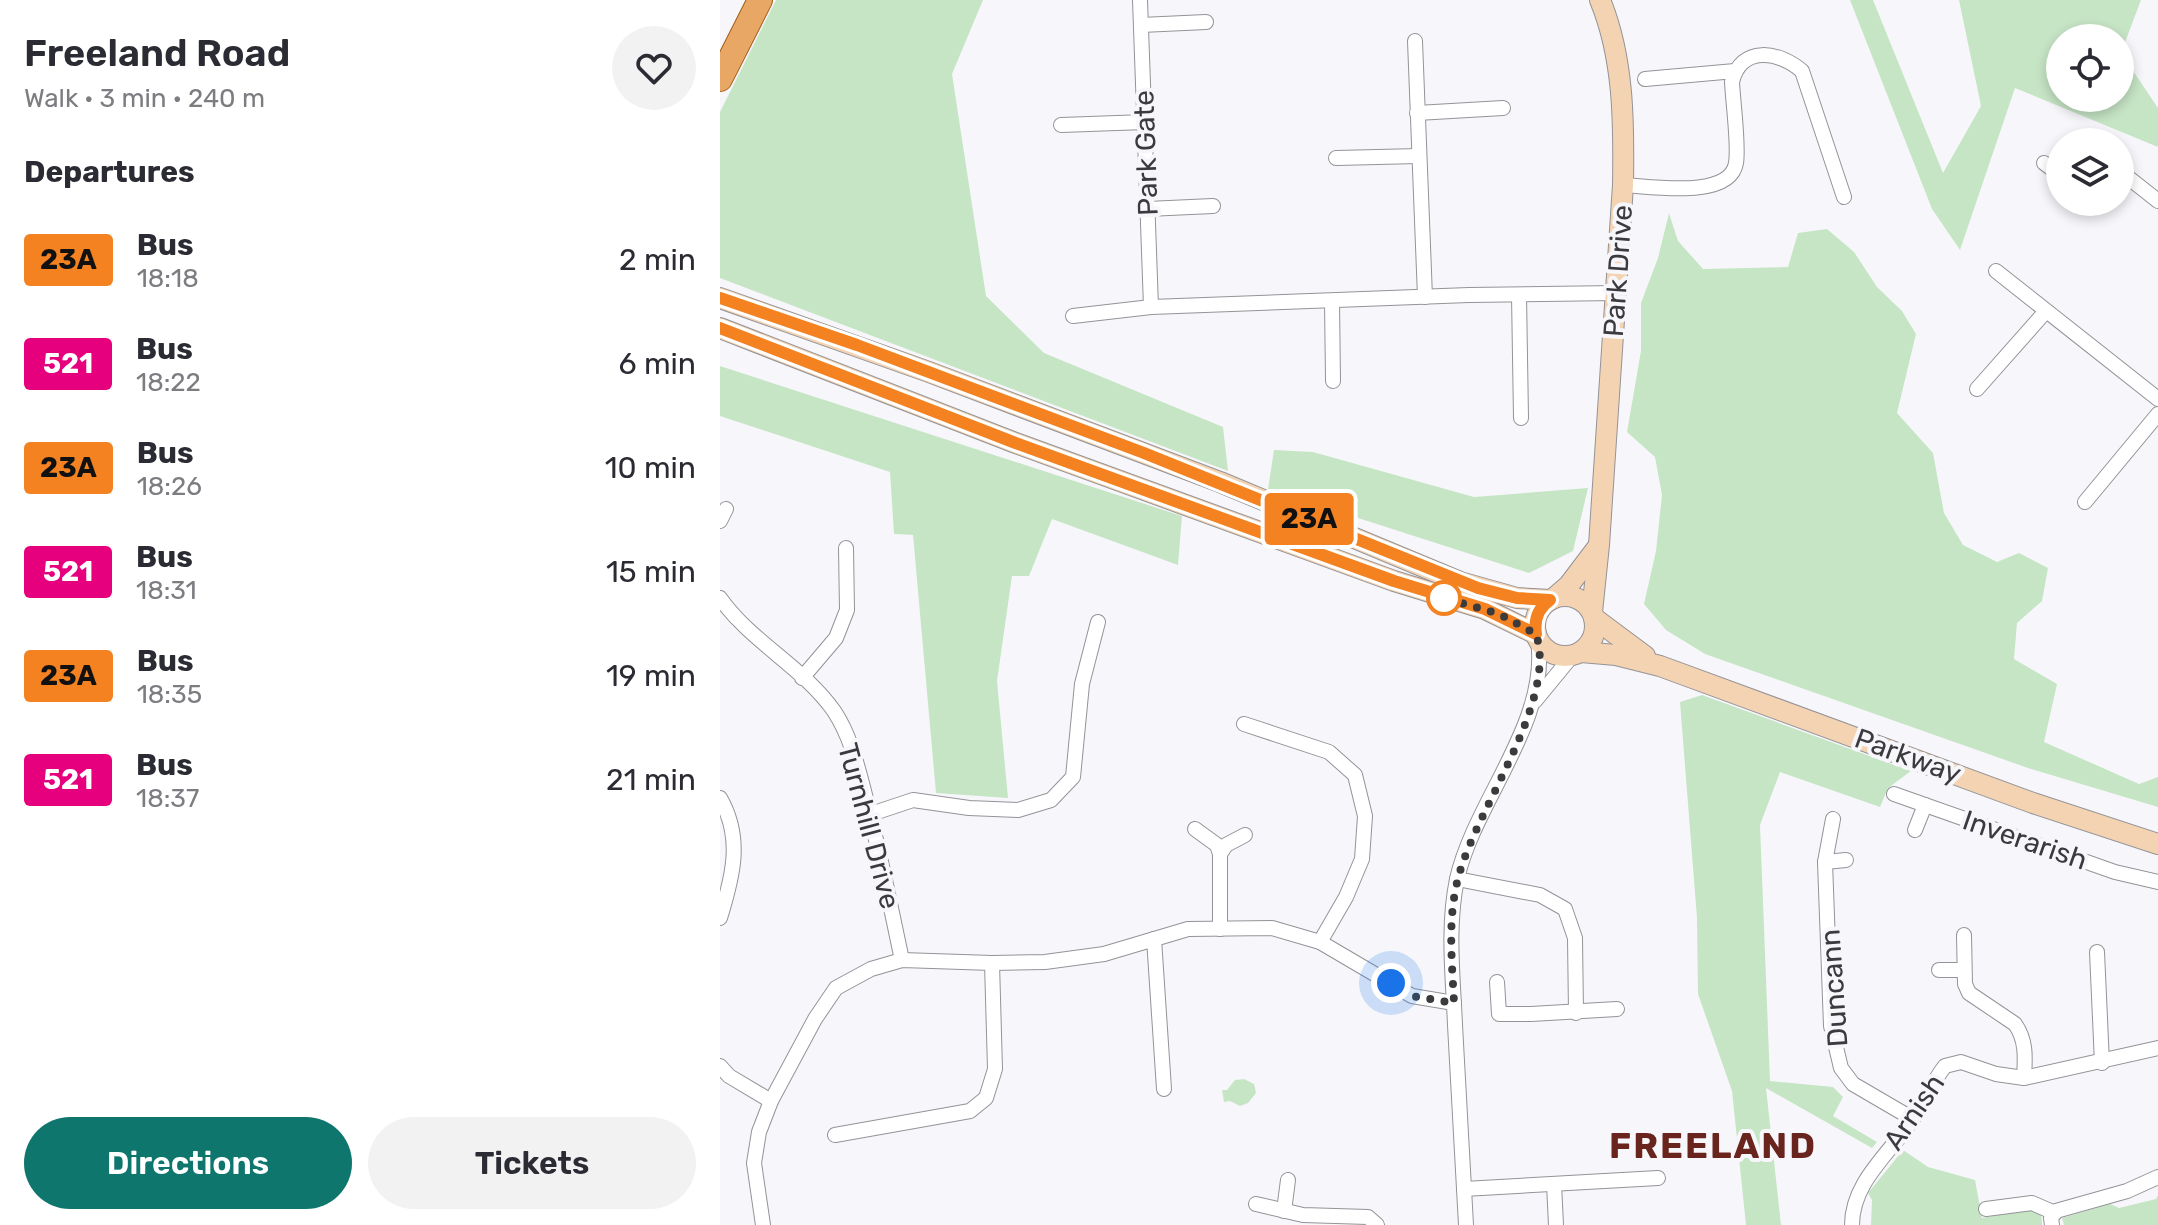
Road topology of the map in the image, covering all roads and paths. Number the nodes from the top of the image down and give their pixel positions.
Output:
1 (760, 0) edge
2 (1140, 0) edge
3 (1600, 0) edge
4 (1206, 22) dead end
5 (1141, 25) junction
6 (1415, 41) dead end
7 (1735, 71) junction
8 (720, 79) edge
9 (1645, 79) dead end
10 (1503, 108) dead end
11 (1417, 113) junction
12 (1145, 122) junction
13 (1061, 125) dead end
14 (1419, 156) junction
15 (1336, 158) dead end
16 (2134, 182) edge
17 (1623, 185) junction
18 (1844, 197) dead end
19 (2158, 201) edge
20 (1213, 206) dead end
21 (1147, 209) junction
22 (1996, 271) dead end
23 (1617, 293) junction
24 (1519, 295) junction
25 (1425, 297) junction
26 (720, 298) edge
27 (1332, 301) junction
28 (1151, 307) junction
29 (2046, 311) junction
30 (1073, 316) dead end
31 (720, 328) edge
32 (1333, 381) dead end
33 (1977, 389) dead end
34 (2158, 399) edge
35 (2158, 414) edge
36 (1521, 418) dead end
37 (2085, 502) dead end
38 (1599, 545) junction
39 (846, 548) dead end
40 (720, 598) edge
41 (1552, 599) junction
42 (1593, 615) junction
43 (1098, 622) dead end
44 (1537, 637) junction
45 (1577, 654) junction
46 (1660, 666) junction
47 (802, 678) junction
48 (1530, 707) junction
49 (1244, 724) dead end
50 (1894, 794) dead end
51 (720, 798) edge
52 (1925, 805) junction
53 (871, 814) junction
54 (1833, 819) dead end
55 (1195, 829) dead end
56 (1915, 830) dead end
57 (1245, 835) dead end
58 (2158, 844) edge
59 (1220, 854) junction
60 (1846, 860) dead end
61 (1825, 862) junction
62 (1457, 879) junction
63 (2158, 882) edge
64 (720, 918) edge
65 (1220, 929) junction
66 (1964, 935) dead end
67 (1154, 939) junction
68 (1320, 942) junction
69 (2097, 952) dead end
70 (902, 960) junction
71 (992, 963) junction
72 (1939, 970) dead end
73 (1964, 970) junction
74 (1497, 982) dead end
75 (1454, 1003) junction
76 (1617, 1009) dead end
77 (1576, 1013) junction
78 (2158, 1048) edge
79 (2102, 1063) junction
80 (720, 1066) edge
81 (2024, 1078) junction
82 (1164, 1089) dead end
83 (771, 1101) junction
84 (1913, 1119) junction
85 (835, 1135) dead end
86 (2158, 1177) edge
87 (1658, 1178) dead end
88 (1288, 1180) dead end
89 (1554, 1184) junction
90 (1464, 1189) junction
91 (1256, 1204) dead end
92 (1986, 1209) dead end
93 (1284, 1211) junction
94 (2053, 1219) edge
95 (761, 1225) edge
96 (1377, 1225) edge
97 (1466, 1225) edge
98 (1556, 1225) edge
99 (1852, 1225) edge

1 - 8 main road
2 - 5 street, Park Gate
3 - 17 street, Park Drive
4 - 5 street
5 - 12 street, Park Gate
6 - 11 street
7 - 9 street
7 - 17 street
7 - 18 street
10 - 11 street
11 - 14 street
12 - 13 street
12 - 21 street, Park Gate
14 - 15 street
14 - 25 street
16 - 19 street
17 - 23 street, Park Drive
20 - 21 street
21 - 28 street, Park Gate
22 - 29 street
23 - 24 street
23 - 38 street, Park Drive
24 - 25 street
24 - 36 street
25 - 27 street
26 - 41 street
27 - 28 street
27 - 32 street
28 - 30 street
29 - 33 street
29 - 34 street
31 - 44 street
35 - 37 street
38 - 41 street
38 - 42 street, Park Drive
39 - 47 street
40 - 47 street, Turnhill Drive
41 - 42 street
41 - 44 street
42 - 45 street
42 - 46 street, Parkway
43 - 53 street
44 - 45 street
44 - 48 street
45 - 46 street, Parkway
45 - 48 street
46 - 58 street, Parkway
47 - 53 street, Turnhill Drive
48 - 62 street
49 - 68 street
50 - 52 street, Inverarish
51 - 64 street
52 - 56 street
52 - 63 street, Inverarish
53 - 70 street, Turnhill Drive
54 - 61 street, Duncann
55 - 59 street
57 - 59 street
59 - 65 street
60 - 61 street
61 - 84 street, Duncann
62 - 75 street
62 - 77 street
65 - 67 street
65 - 68 street
66 - 73 street
67 - 71 street
67 - 82 street
68 - 75 street
69 - 79 street
70 - 71 street
70 - 83 street
71 - 85 street
72 - 73 street
73 - 81 street
74 - 77 street
75 - 90 street
76 - 77 street
78 - 79 street, Arnish
79 - 81 street, Arnish
80 - 83 street
81 - 84 street, Arnish
83 - 95 street
84 - 99 street, Arnish
86 - 94 street
87 - 89 street
88 - 93 street
89 - 90 street
89 - 98 street
90 - 97 street
91 - 93 street
92 - 94 street
93 - 96 street

